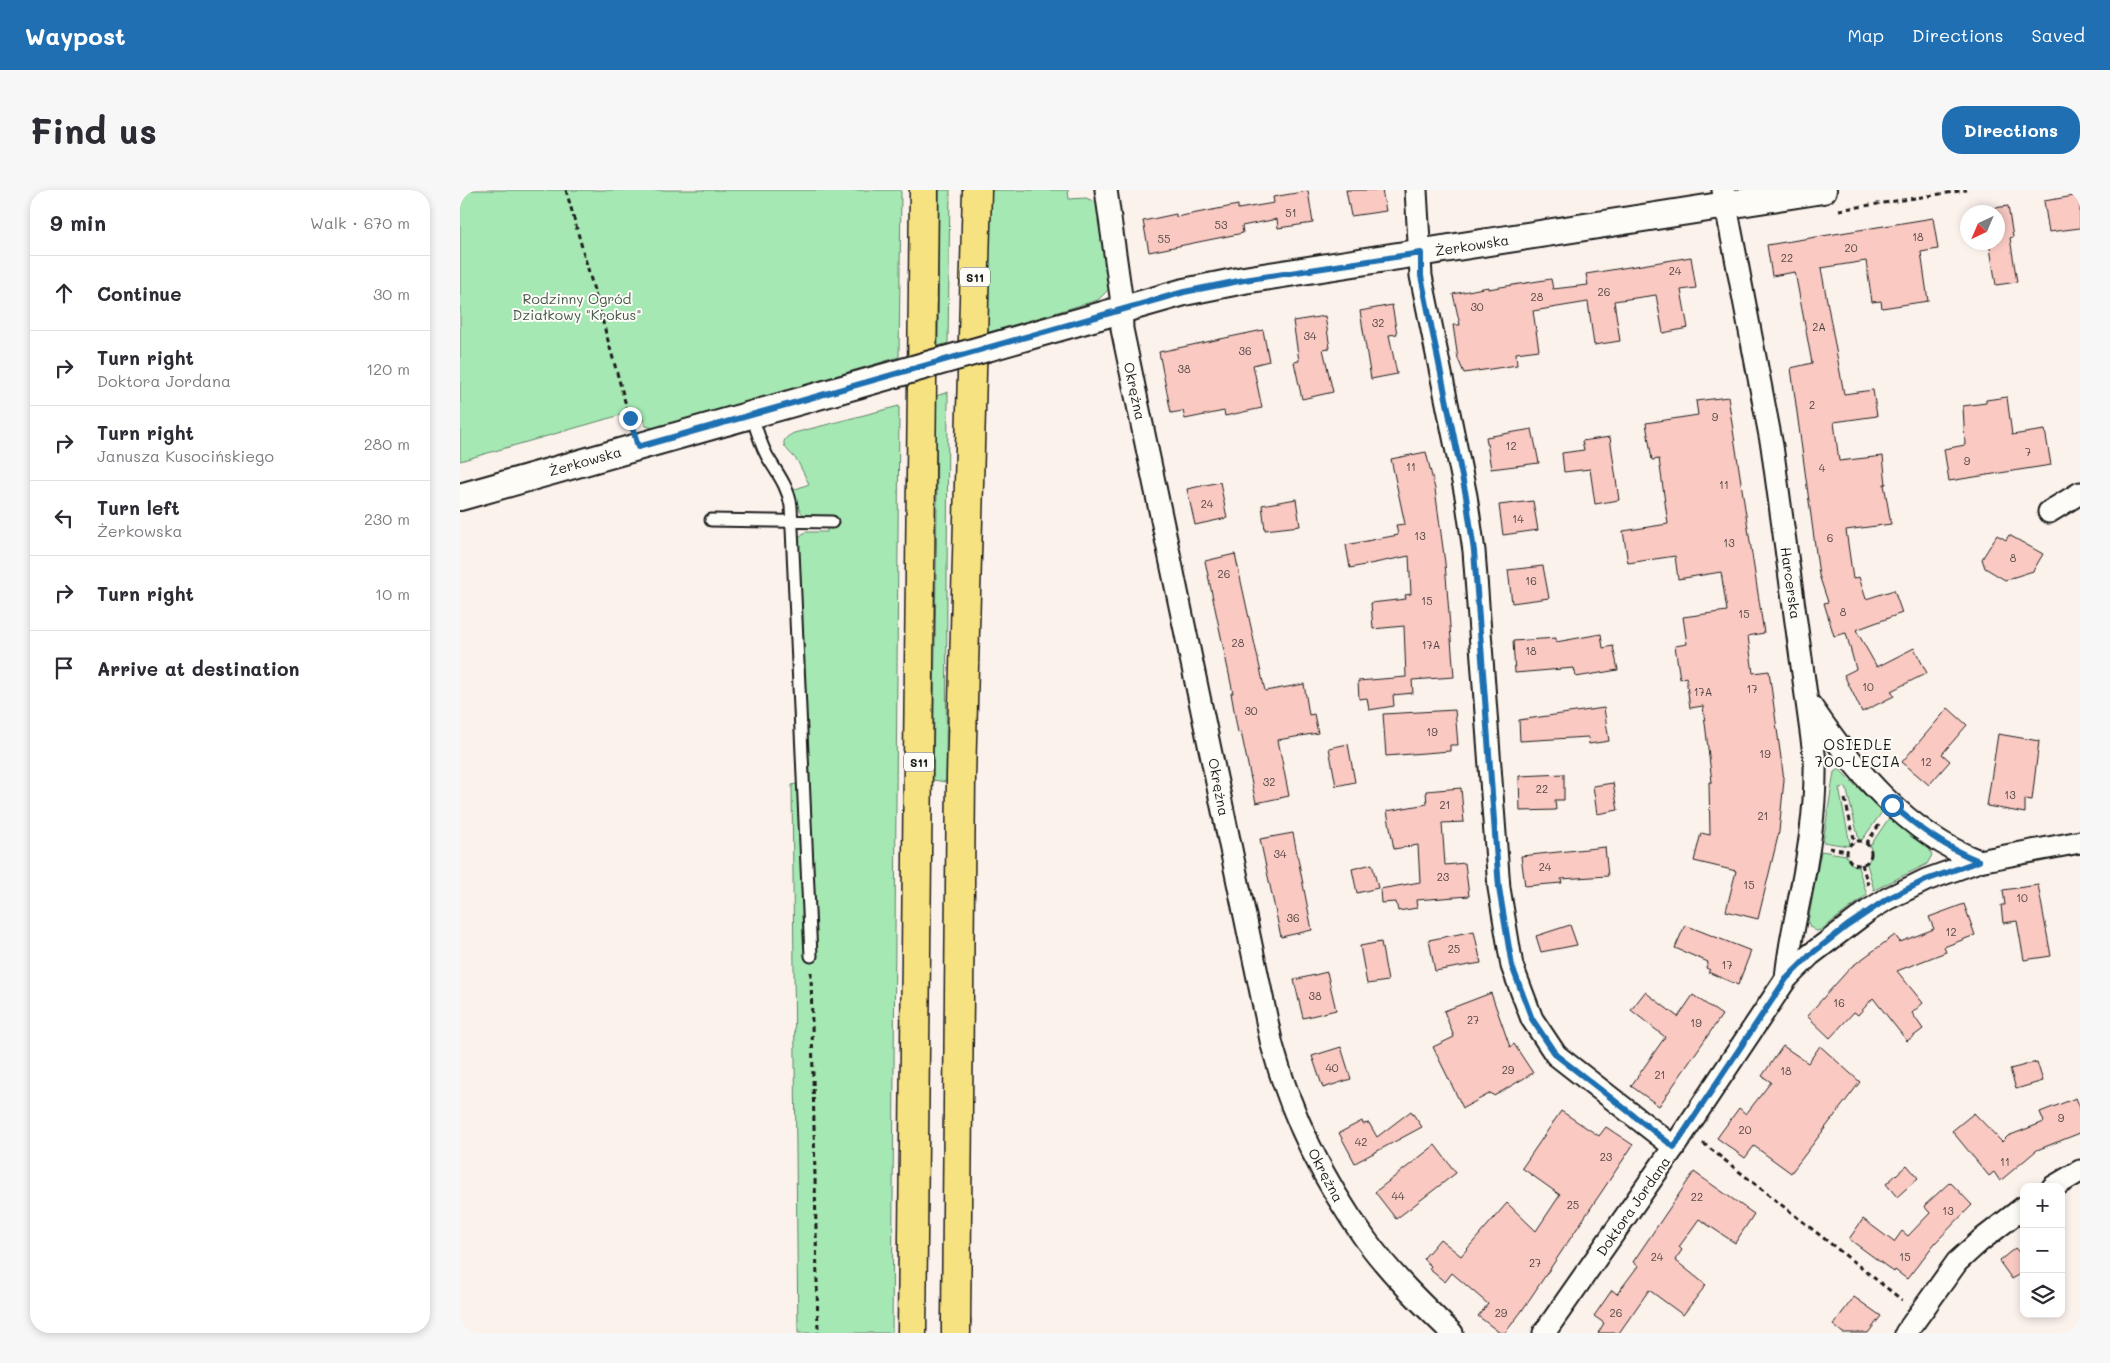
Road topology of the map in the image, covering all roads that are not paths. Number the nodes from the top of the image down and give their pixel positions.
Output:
1 (924, 190) edge
2 (978, 190) edge
3 (1106, 190) edge
4 (1416, 190) edge
5 (1823, 190) edge
6 (1724, 198) edge
7 (1421, 253) junction
8 (1121, 309) junction
9 (752, 415) junction
10 (2080, 492) edge
11 (460, 497) edge
12 (2049, 512) dead end
13 (711, 520) dead end
14 (792, 521) junction
15 (832, 522) dead end
16 (1808, 702) junction
17 (2080, 842) edge
18 (1979, 861) junction
19 (811, 956) road end
20 (1786, 979) junction
21 (1680, 1138) junction
22 (2080, 1171) edge
23 (2060, 1183) edge
24 (2020, 1210) edge
25 (956, 1327) edge
26 (912, 1333) edge
27 (1452, 1333) edge
28 (1544, 1333) edge
29 (1906, 1333) edge

1 - 26 highway, S11
2 - 25 highway, S11
3 - 8 street, Okrężna
4 - 7 street
5 - 6 street, Żerkowska
6 - 7 street, Żerkowska
6 - 16 street, Harcerska
7 - 8 street, Żerkowska
7 - 21 street
8 - 9 street, Żerkowska, bridge
8 - 27 street, Okrężna
9 - 11 street, Żerkowska
9 - 14 lane
10 - 12 street
13 - 14 lane
14 - 15 lane
14 - 19 lane
16 - 18 street
16 - 20 street, Harcerska
17 - 18 street, Doktora Jordana
18 - 20 street, Doktora Jordana
20 - 21 street, Doktora Jordana
21 - 28 street, Doktora Jordana
22 - 23 street
24 - 29 street

